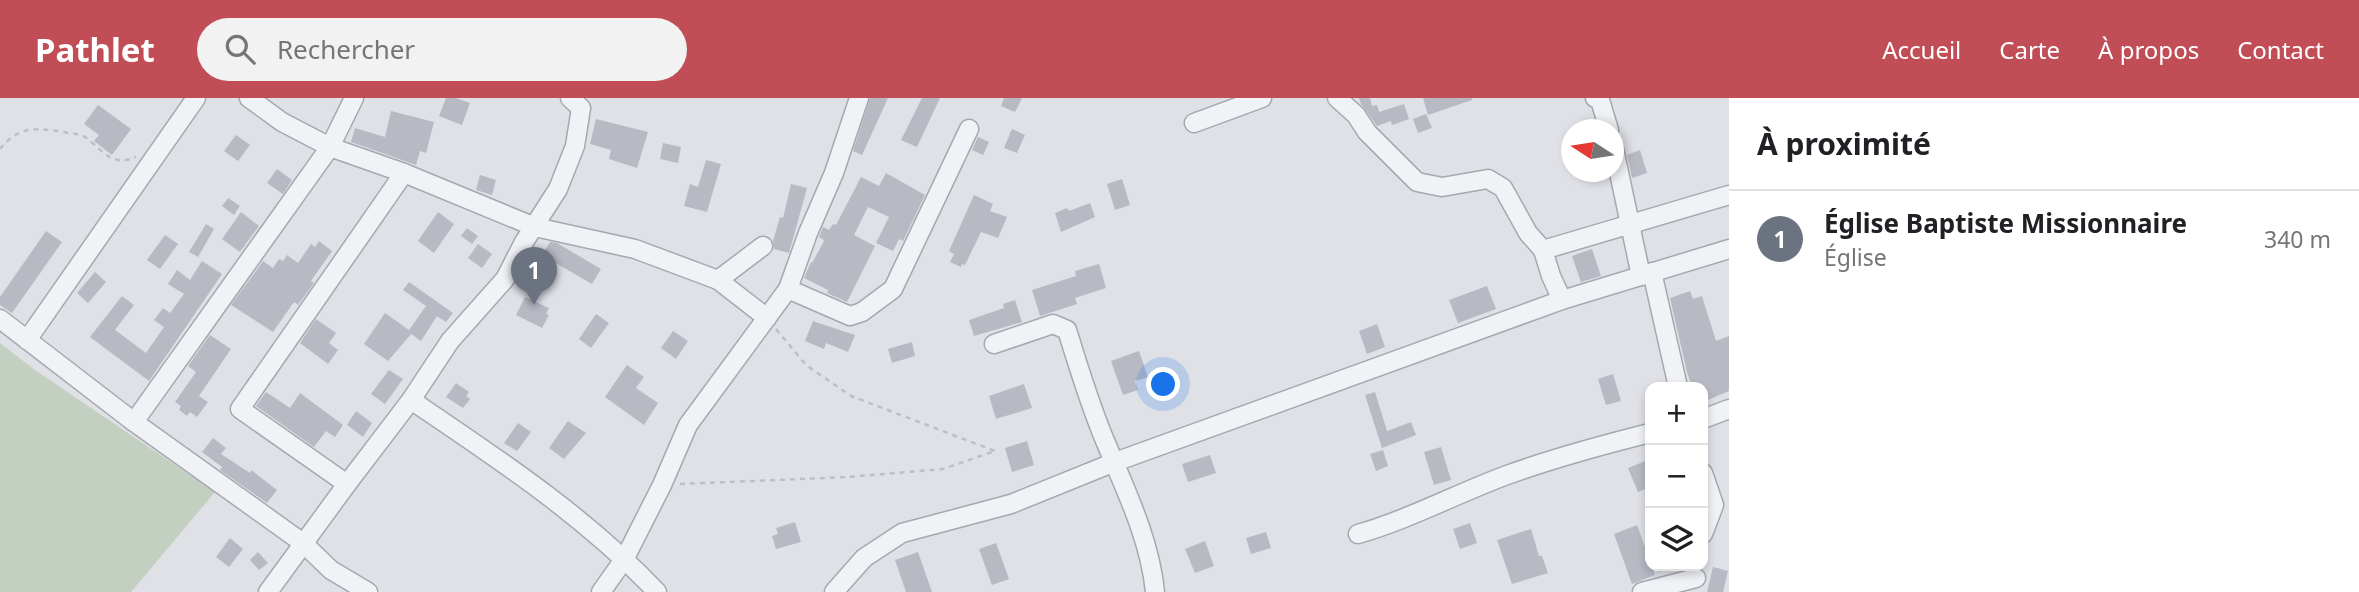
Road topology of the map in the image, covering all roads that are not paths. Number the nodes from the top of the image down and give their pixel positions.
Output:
1 (196, 98) edge
2 (249, 98) edge
3 (355, 98) edge
4 (859, 98) edge
5 (1262, 98) edge
6 (1337, 98) edge
7 (1595, 98) edge
8 (578, 101) edge
9 (1606, 119) edge
10 (1194, 123) dead end
11 (969, 129) dead end
12 (330, 147) junction
13 (404, 173) junction
14 (1621, 182) edge
15 (1729, 195) edge
16 (1630, 225) junction
17 (536, 226) junction
18 (763, 246) dead end
19 (1729, 249) edge
20 (1543, 250) junction
21 (1646, 274) junction
22 (718, 280) junction
23 (788, 289) junction
24 (1562, 300) junction
25 (767, 318) junction
26 (0, 319) edge
27 (27, 340) junction
28 (994, 344) dead end
29 (1677, 382) edge
30 (411, 400) junction
31 (1729, 409) edge
32 (1708, 417) edge
33 (134, 422) junction
34 (1645, 434) edge
35 (1115, 462) junction
36 (1708, 482) edge
37 (347, 484) junction
38 (1721, 506) edge
39 (1708, 526) edge
40 (1358, 534) dead end
41 (303, 543) junction
42 (625, 558) junction
43 (1694, 579) edge
44 (268, 592) edge
45 (368, 592) edge
46 (601, 592) edge
47 (657, 592) edge
48 (834, 592) edge
49 (1155, 592) edge
50 (1642, 592) edge

1 - 27 street
2 - 12 street
3 - 12 street
4 - 23 street
5 - 10 street
6 - 20 street
7 - 9 street
8 - 17 street
11 - 23 street
12 - 13 street
12 - 33 street
13 - 17 street
13 - 37 street
14 - 16 street
15 - 16 street
16 - 20 street
16 - 21 street
17 - 22 street
17 - 30 street
18 - 22 street
19 - 21 street
20 - 24 street
21 - 24 street
21 - 29 street
22 - 25 street
23 - 25 street
24 - 35 street
25 - 42 street
26 - 27 street
27 - 33 street
28 - 35 street
30 - 37 street
30 - 42 street
31 - 32 street
33 - 41 street
34 - 40 street
35 - 48 street
35 - 49 street
36 - 38 street
37 - 41 street
38 - 39 street
41 - 44 street
41 - 45 street
42 - 46 street
42 - 47 street
43 - 50 street

